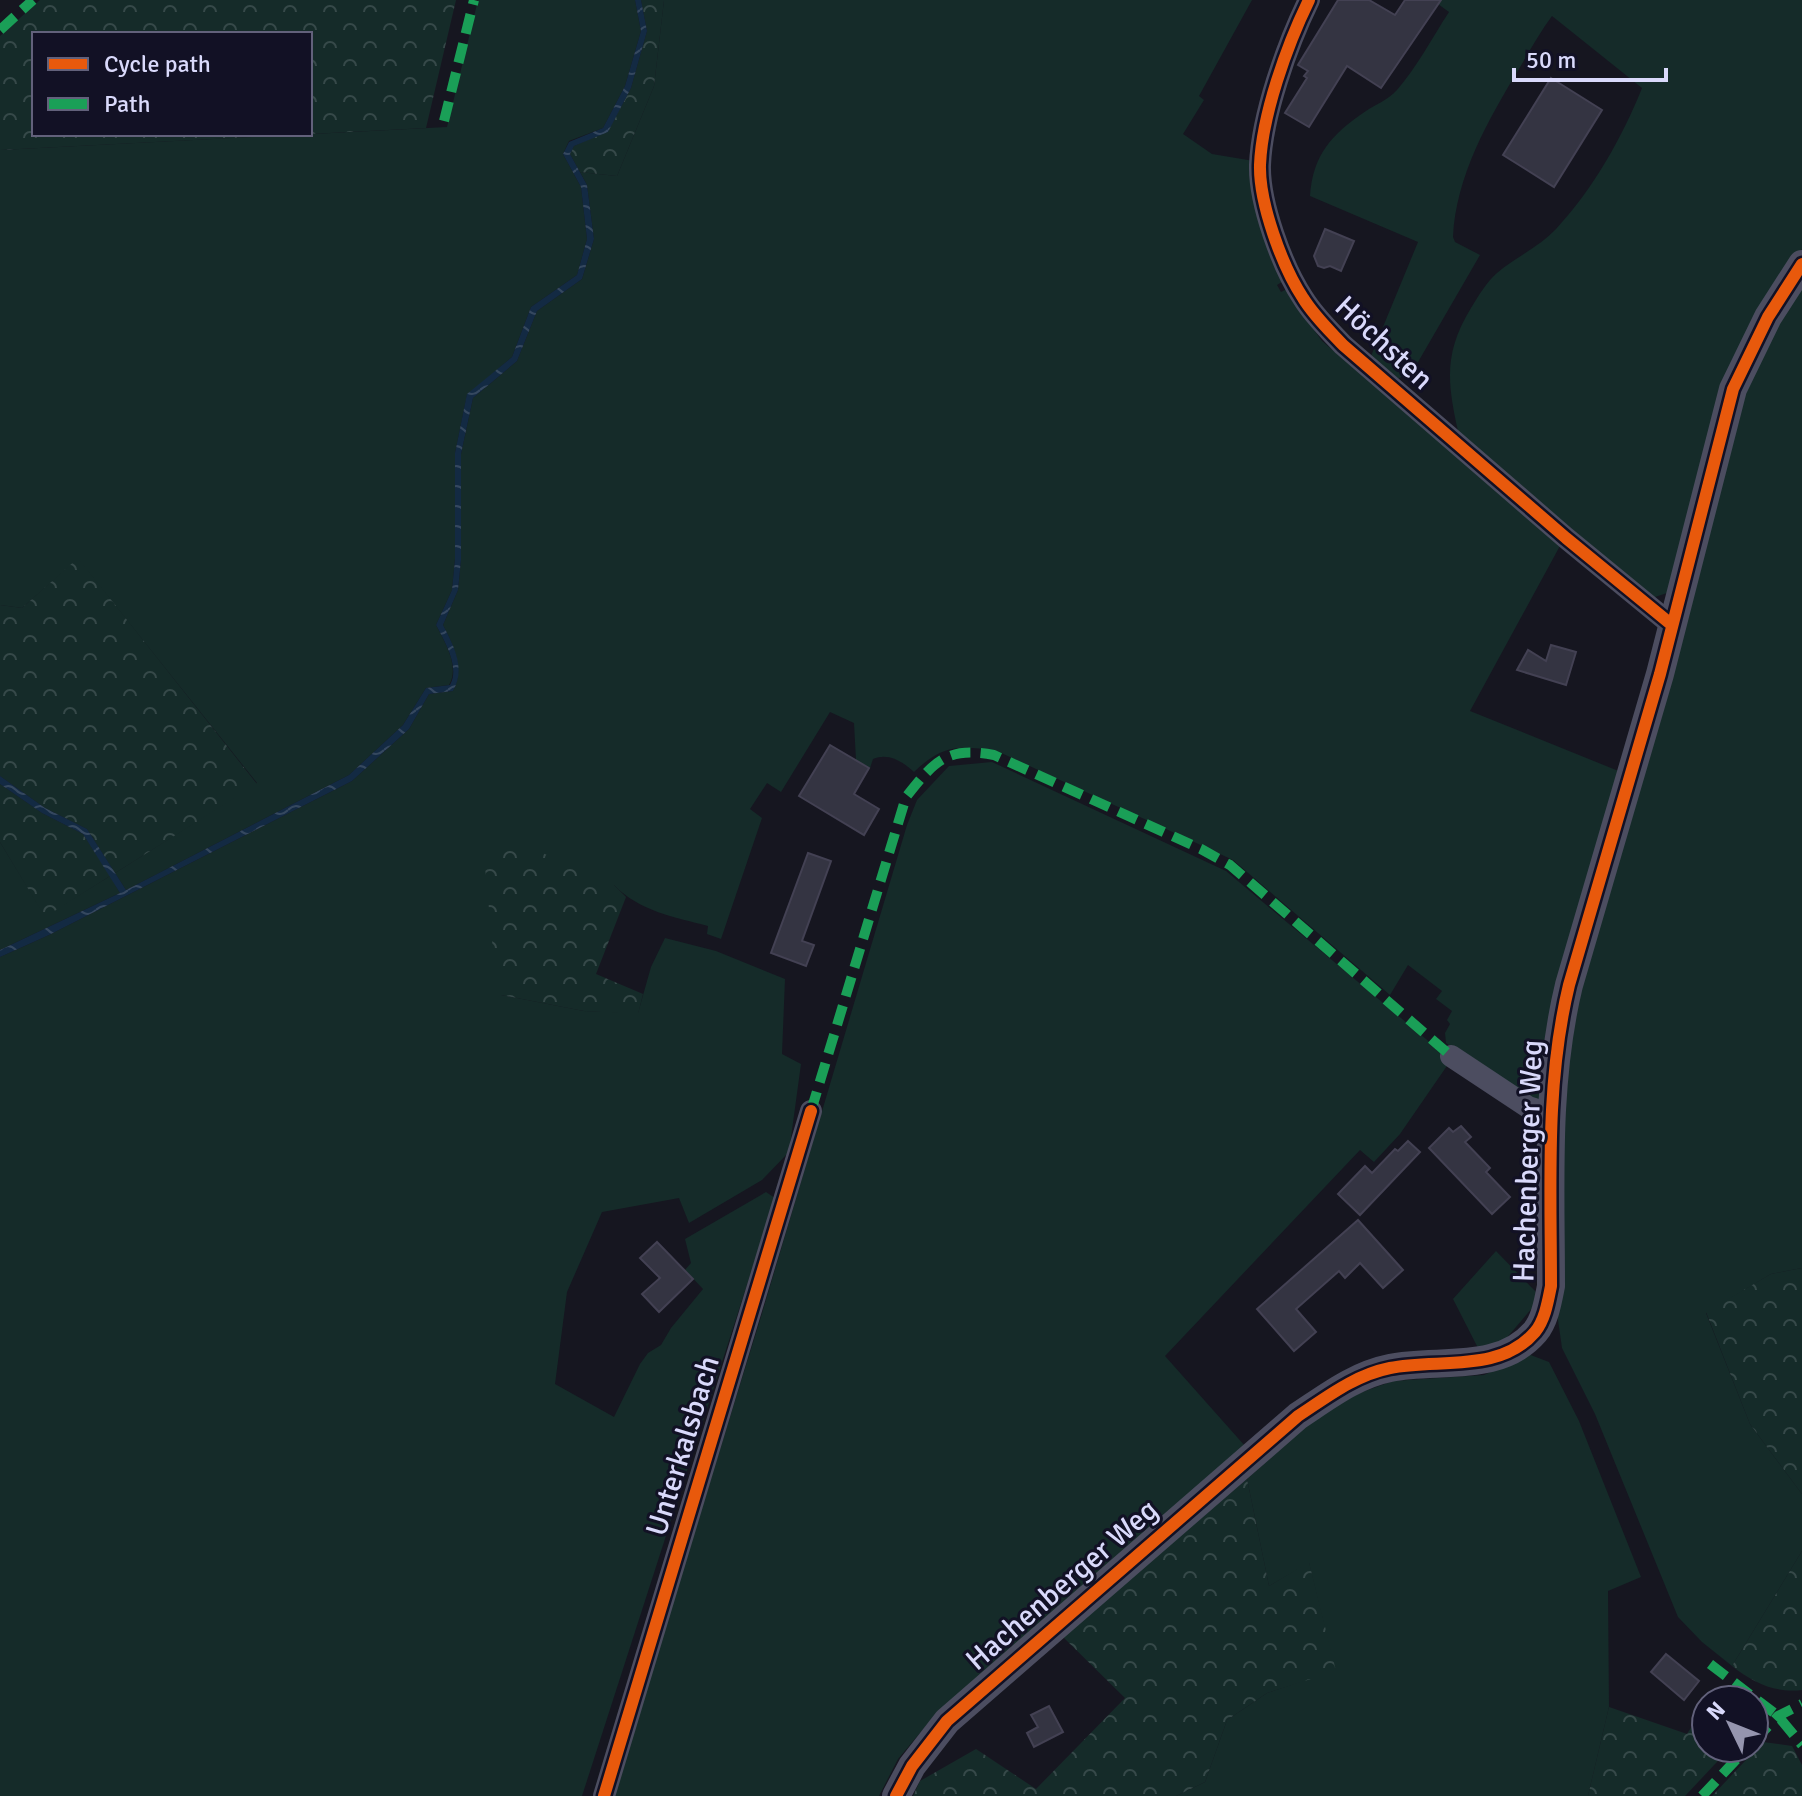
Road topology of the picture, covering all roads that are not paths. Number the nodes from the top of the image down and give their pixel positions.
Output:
1 (1309, 0) edge
2 (1802, 264) edge
3 (1672, 625) junction
4 (1451, 1056) dead end
5 (811, 1111) dead end
6 (1550, 1114) junction
7 (604, 1796) edge
8 (896, 1796) edge

1 - 3 street, Höchsten
2 - 3 street, Hachenberger Weg
3 - 6 street, Hachenberger Weg
4 - 6 street
5 - 7 street, Unterkalsbach
6 - 8 street, Hachenberger Weg

